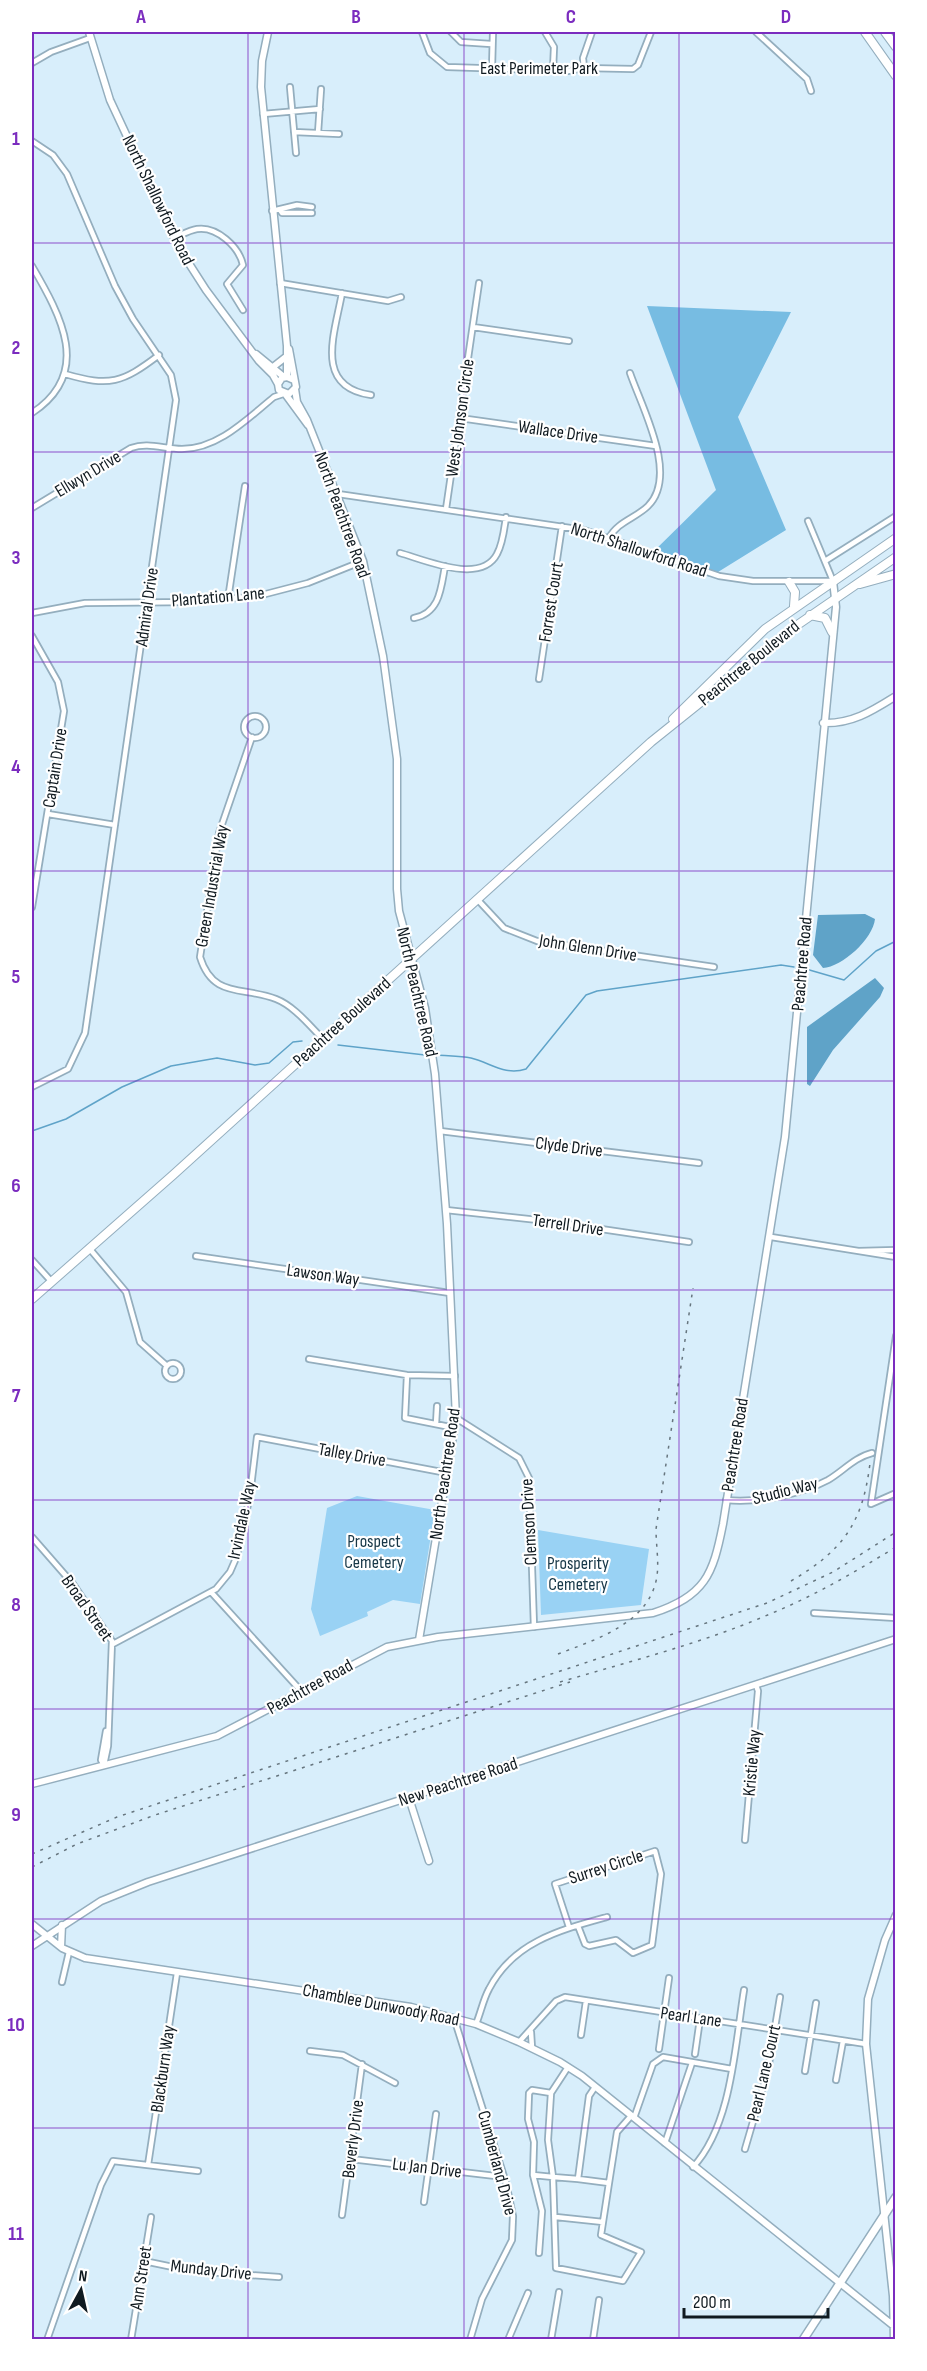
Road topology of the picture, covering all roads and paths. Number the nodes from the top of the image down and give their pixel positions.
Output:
1 (268, 32) edge
2 (422, 32) edge
3 (451, 32) edge
4 (493, 32) edge
5 (545, 32) edge
6 (592, 32) edge
7 (651, 32) edge
8 (756, 32) edge
9 (865, 32) edge
10 (885, 32) edge
11 (89, 35) edge
12 (491, 44) junction
13 (896, 47) edge
14 (32, 63) edge
15 (492, 68) junction
16 (584, 68) junction
17 (554, 70) junction
18 (896, 76) edge
19 (290, 87) dead end
20 (321, 89) dead end
21 (811, 91) dead end
22 (320, 109) junction
23 (292, 111) junction
24 (263, 114) junction
25 (294, 132) junction
26 (318, 134) junction
27 (339, 134) dead end
28 (32, 141) edge
29 (296, 153) dead end
30 (280, 210) junction
31 (272, 211) junction
32 (174, 238) junction
33 (32, 266) edge
34 (479, 283) dead end
35 (280, 284) junction
36 (342, 293) junction
37 (401, 297) dead end
38 (243, 310) dead end
39 (472, 327) junction
40 (569, 341) dead end
41 (287, 346) junction
42 (255, 354) junction
43 (159, 355) junction
44 (287, 357) junction
45 (273, 366) junction
46 (630, 373) dead end
47 (65, 374) junction
48 (289, 378) junction
49 (278, 386) junction
50 (295, 389) junction
51 (285, 394) junction
52 (371, 395) dead end
53 (274, 397) junction
54 (32, 413) edge
55 (460, 418) junction
56 (308, 425) junction
57 (656, 446) junction
58 (169, 448) junction
59 (245, 486) dead end
60 (338, 494) junction
61 (32, 508) edge
62 (446, 509) junction
63 (896, 516) edge
64 (506, 517) junction
65 (808, 521) dead end
66 (562, 526) junction
67 (609, 538) junction
68 (896, 538) edge
69 (400, 554) dead end
70 (896, 557) edge
71 (363, 561) junction
72 (825, 561) junction
73 (445, 566) junction
74 (896, 574) edge
75 (833, 580) junction
76 (789, 582) junction
77 (850, 587) junction
78 (836, 596) junction
79 (228, 599) junction
80 (148, 602) junction
81 (794, 606) junction
82 (32, 613) edge
83 (810, 615) junction
84 (414, 618) dead end
85 (832, 632) junction
86 (32, 636) edge
87 (539, 679) dead end
88 (896, 696) edge
89 (823, 723) junction
90 (252, 737) junction
91 (651, 742) junction
92 (48, 814) junction
93 (115, 825) junction
94 (477, 898) junction
95 (32, 907) edge
96 (411, 960) junction
97 (714, 967) dead end
98 (322, 1038) junction
99 (32, 1087) edge
100 (440, 1131) junction
101 (699, 1163) dead end
102 (446, 1210) junction
103 (771, 1237) junction
104 (689, 1242) dead end
105 (89, 1248) junction
106 (858, 1251) junction
107 (896, 1251) edge
108 (196, 1256) dead end
109 (896, 1257) edge
110 (32, 1260) edge
111 (51, 1281) junction
112 (450, 1293) junction
113 (32, 1299) edge
114 (896, 1336) edge
115 (309, 1359) dead end
116 (167, 1366) dead end
117 (407, 1375) junction
118 (455, 1376) junction
119 (893, 1376) edge
120 (437, 1406) dead end
121 (456, 1418) junction
122 (436, 1424) junction
123 (455, 1428) junction
124 (257, 1437) joint
125 (872, 1453) dead end
126 (447, 1473) junction
127 (896, 1493) edge
128 (726, 1500) junction
129 (32, 1538) edge
130 (211, 1592) junction
131 (814, 1613) dead end
132 (896, 1618) edge
133 (534, 1627) junction
134 (896, 1639) edge
135 (419, 1640) junction
136 (113, 1644) junction
137 (756, 1685) junction
138 (302, 1692) junction
139 (104, 1765) junction
140 (32, 1784) edge
141 (410, 1798) junction
142 (745, 1840) dead end
143 (429, 1861) dead end
144 (896, 1915) edge
145 (607, 1917) dead end
146 (32, 1924) edge
147 (62, 1924) junction
148 (578, 1926) junction
149 (569, 1928) junction
150 (45, 1936) junction
151 (32, 1946) edge
152 (62, 1948) junction
153 (69, 1952) junction
154 (177, 1973) junction
155 (669, 1978) dead end
156 (62, 1982) dead end
157 (744, 1990) dead end
158 (780, 1996) dead end
159 (586, 2001) junction
160 (816, 2003) dead end
161 (664, 2014) junction
162 (453, 2017) junction
163 (700, 2019) junction
164 (476, 2024) junction
165 (739, 2025) junction
166 (775, 2030) junction
167 (531, 2032) junction
168 (581, 2035) dead end
169 (811, 2036) junction
170 (843, 2041) junction
171 (519, 2042) junction
172 (866, 2044) junction
173 (532, 2048) junction
174 (659, 2049) dead end
175 (310, 2051) dead end
176 (695, 2054) dead end
177 (692, 2063) junction
178 (362, 2064) junction
179 (568, 2067) junction
180 (732, 2069) junction
181 (806, 2071) dead end
182 (836, 2080) dead end
183 (395, 2083) dead end
184 (595, 2086) junction
185 (550, 2093) junction
186 (436, 2114) dead end
187 (633, 2117) junction
188 (665, 2144) junction
189 (745, 2149) dead end
190 (351, 2159) junction
191 (148, 2165) junction
192 (693, 2167) junction
193 (427, 2169) junction
194 (198, 2171) dead end
195 (533, 2175) junction
196 (504, 2176) junction
197 (553, 2176) junction
198 (578, 2179) junction
199 (609, 2183) junction
200 (896, 2197) edge
201 (424, 2202) dead end
202 (342, 2215) dead end
203 (151, 2217) dead end
204 (555, 2217) junction
205 (883, 2217) junction
206 (603, 2222) junction
207 (539, 2253) dead end
208 (144, 2261) junction
209 (279, 2277) dead end
210 (839, 2284) junction
211 (559, 2292) dead end
212 (528, 2293) dead end
213 (894, 2299) edge
214 (599, 2300) dead end
215 (895, 2327) edge
216 (47, 2340) edge
217 (131, 2340) edge
218 (470, 2340) edge
219 (508, 2340) edge
220 (551, 2340) edge
221 (593, 2340) edge
222 (803, 2340) edge
223 (894, 2340) edge

1 - 24 street, North Peachtree Road
2 - 15 street, East Perimeter Park
3 - 12 street
4 - 12 street
5 - 17 street
6 - 16 street
7 - 16 street, East Perimeter Park
8 - 21 street
9 - 18 highway
10 - 13 highway
11 - 14 street
11 - 32 street, North Shallowford Road
12 - 15 street
15 - 17 street, East Perimeter Park
16 - 17 street, East Perimeter Park
19 - 23 street
20 - 22 street
22 - 23 street
22 - 26 street
23 - 24 street
23 - 25 street
24 - 31 street, North Peachtree Road
25 - 26 street
25 - 29 street
26 - 27 street
28 - 43 street, Admiral Drive
30 - 30 street
30 - 31 street
31 - 35 street, North Peachtree Road
32 - 38 street
32 - 42 street, North Shallowford Road
33 - 47 street
34 - 39 street, West Johnson Circle
35 - 36 street
35 - 41 street, North Peachtree Road
36 - 37 street
36 - 52 street
39 - 40 street
39 - 55 street, West Johnson Circle
41 - 44 street, North Peachtree Road
41 - 48 street, North Peachtree Road
42 - 45 street, North Shallowford Road
42 - 49 street, North Shallowford Road
43 - 47 street
43 - 58 street, Admiral Drive
44 - 45 street
44 - 48 street, North Peachtree Road
45 - 48 street, North Shallowford Road
46 - 57 street
47 - 54 street
48 - 49 street
48 - 50 street, North Peachtree Road
49 - 51 street, North Peachtree Road
49 - 53 street
50 - 51 street
50 - 56 street, North Peachtree Road
51 - 53 street, Ellwyn Drive
51 - 56 street, North Peachtree Road
53 - 58 street, Ellwyn Drive
55 - 57 street, Wallace Drive
55 - 62 street, West Johnson Circle
56 - 60 street, North Peachtree Road
57 - 67 street
58 - 61 street, Ellwyn Drive
58 - 80 street, Admiral Drive
59 - 79 street
60 - 62 street, North Shallowford Road
60 - 71 street, North Peachtree Road
62 - 64 street, North Shallowford Road
63 - 72 street
64 - 66 street, North Shallowford Road
64 - 73 street
65 - 72 street
66 - 67 street, North Shallowford Road
66 - 87 street, Forrest Court
67 - 76 street, North Shallowford Road
68 - 75 highway, Peachtree Boulevard
69 - 73 street
70 - 77 highway, Peachtree Boulevard
71 - 79 street, Plantation Lane
71 - 96 street, North Peachtree Road
72 - 75 street
73 - 84 street
74 - 77 highway
75 - 76 street, North Shallowford Road
75 - 78 street, Peachtree Road
75 - 81 highway, Peachtree Boulevard
76 - 81 highway
77 - 78 highway, Peachtree Boulevard
78 - 83 highway, Peachtree Boulevard
78 - 85 street, Peachtree Road
79 - 80 street, Plantation Lane
80 - 82 street, Plantation Lane
80 - 93 street, Admiral Drive
81 - 91 highway, Peachtree Boulevard
83 - 85 highway
83 - 91 highway, Peachtree Boulevard
85 - 89 street, Peachtree Road
86 - 92 street, Captain Drive
88 - 89 street
89 - 103 street, Peachtree Road
90 - 90 street, Green Industrial Way
90 - 98 street, Green Industrial Way
91 - 94 highway, Peachtree Boulevard
92 - 93 street
92 - 95 street, Captain Drive
93 - 99 street, Admiral Drive
94 - 96 highway, Peachtree Boulevard
94 - 97 street, John Glenn Drive
96 - 98 highway, Peachtree Boulevard
96 - 100 street, North Peachtree Road
98 - 105 highway, Peachtree Boulevard
100 - 101 street, Clyde Drive
100 - 102 street, North Peachtree Road
102 - 104 street, Terrell Drive
102 - 112 street, North Peachtree Road
103 - 106 street
103 - 128 street, Peachtree Road
105 - 111 highway, Peachtree Boulevard
105 - 116 street
106 - 107 street
106 - 109 street
108 - 112 street, Lawson Way
110 - 111 street
111 - 113 highway, Peachtree Boulevard
112 - 118 street, North Peachtree Road
114 - 119 street
115 - 117 street
117 - 118 street
117 - 122 street
118 - 121 street, North Peachtree Road
119 - 127 street
120 - 122 street
121 - 123 street, North Peachtree Road
121 - 133 street, Clemson Drive
122 - 123 street
123 - 126 street, North Peachtree Road
124 - 126 street, Talley Drive
124 - 130 street, Irvindale Way
125 - 128 street, Studio Way
126 - 135 street, North Peachtree Road
128 - 133 street, Peachtree Road
129 - 136 street, Broad Street
130 - 136 street, Irvindale Way
130 - 138 street
131 - 132 street
133 - 135 street, Peachtree Road
134 - 137 street, New Peachtree Road
135 - 138 street, Peachtree Road
136 - 139 street, Broad Street
137 - 141 street, New Peachtree Road
137 - 142 street, Kristie Way
138 - 139 street, Peachtree Road
139 - 140 street, Peachtree Road
141 - 143 street
141 - 147 street, New Peachtree Road
144 - 172 street
145 - 148 street
146 - 150 street, Chamblee Dunwoody Road
147 - 150 street, New Peachtree Road
147 - 152 street
148 - 149 street
148 - 149 street, Surrey Circle
149 - 164 street
150 - 151 street, New Peachtree Road
150 - 152 street, Chamblee Dunwoody Road
152 - 153 street, Chamblee Dunwoody Road
153 - 154 street, Chamblee Dunwoody Road
153 - 156 street
154 - 162 street, Chamblee Dunwoody Road
154 - 191 street, Blackburn Way
155 - 161 street
157 - 165 street
158 - 166 street, Pearl Lane Court
159 - 161 street, Pearl Lane
159 - 167 street, Pearl Lane
159 - 168 street
160 - 169 street
161 - 163 street, Pearl Lane
161 - 174 street
162 - 164 street, Chamblee Dunwoody Road
162 - 196 street, Cumberland Drive
163 - 165 street, Pearl Lane
163 - 176 street
164 - 171 street, Chamblee Dunwoody Road
165 - 166 street, Pearl Lane
165 - 180 street
166 - 169 street, Pearl Lane
166 - 189 street, Pearl Lane Court
167 - 171 street, Pearl Lane
167 - 173 street
169 - 170 street, Pearl Lane
169 - 181 street
170 - 172 street, Pearl Lane
170 - 182 street
171 - 173 street, Chamblee Dunwoody Road
172 - 205 street
173 - 179 street, Chamblee Dunwoody Road
175 - 178 street
177 - 180 street
177 - 187 street
177 - 188 street
178 - 183 street
178 - 190 street, Beverly Drive
179 - 184 street, Chamblee Dunwoody Road
179 - 185 street
180 - 192 street
184 - 187 street, Chamblee Dunwoody Road
184 - 198 street
185 - 195 street
185 - 197 street
186 - 193 street
187 - 188 street, Chamblee Dunwoody Road
187 - 199 street
188 - 192 street, Chamblee Dunwoody Road
190 - 193 street, Lu Jan Drive
190 - 202 street, Beverly Drive
191 - 194 street
191 - 216 street
192 - 210 street, Chamblee Dunwoody Road
193 - 196 street, Lu Jan Drive
193 - 201 street
195 - 197 street
195 - 207 street
196 - 218 street, Cumberland Drive
197 - 198 street
197 - 204 street
198 - 199 street
199 - 206 street
200 - 205 main road
203 - 208 street, Ann Street
204 - 206 street
204 - 206 street
205 - 210 main road
205 - 213 street
208 - 209 street, Munday Drive
208 - 217 street, Ann Street
210 - 215 street, Chamblee Dunwoody Road
210 - 222 main road
211 - 220 street
212 - 219 street
213 - 215 street
214 - 221 street
215 - 223 street

